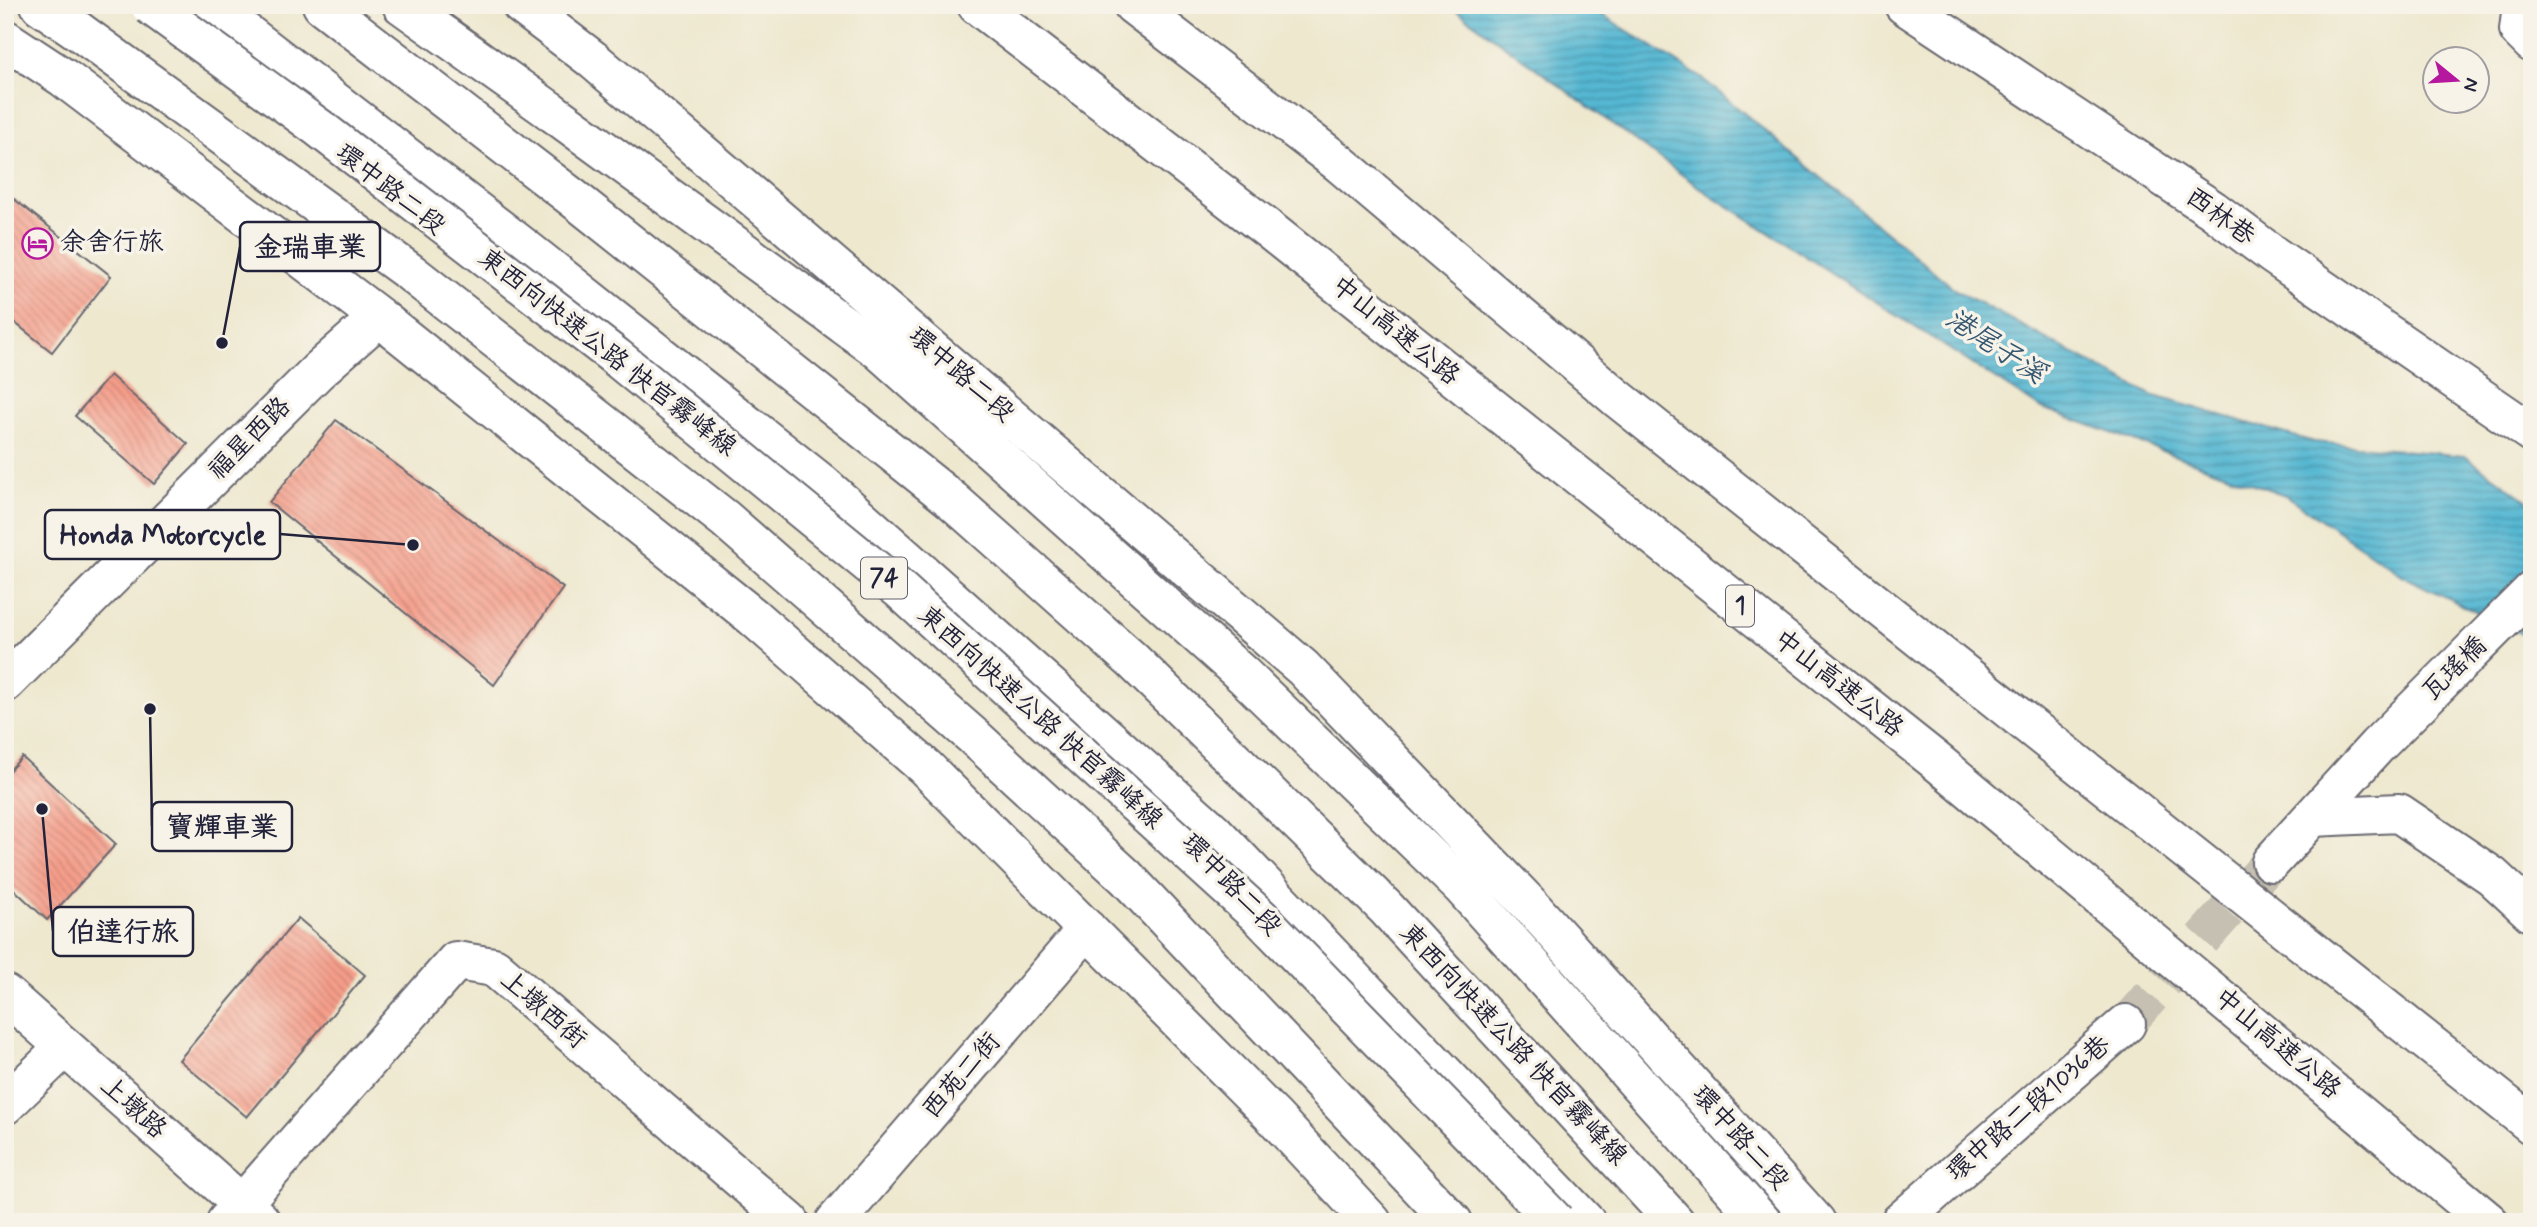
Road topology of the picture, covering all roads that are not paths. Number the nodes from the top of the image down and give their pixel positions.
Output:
1 (40, 5) edge
2 (150, 5) edge
3 (210, 5) edge
4 (322, 5) edge
5 (402, 5) edge
6 (521, 5) edge
7 (977, 5) edge
8 (1133, 5) edge
9 (1904, 5) edge
10 (2522, 5) edge
11 (5, 39) edge
12 (2532, 43) edge
13 (379, 317) junction
14 (2532, 433) edge
15 (2532, 592) edge
16 (5, 683) edge
17 (2312, 817) junction
18 (2271, 862) tunnel mouth
19 (2532, 913) edge
20 (1087, 929) junction
21 (5, 994) edge
22 (2126, 1024) tunnel mouth
23 (65, 1047) junction
24 (5, 1105) edge
25 (2532, 1125) edge
26 (243, 1216) edge
27 (790, 1222) edge
28 (835, 1222) edge
29 (1372, 1222) edge
30 (1453, 1222) edge
31 (1558, 1222) edge
32 (1586, 1222) edge
33 (1675, 1222) edge
34 (1762, 1222) edge
35 (1816, 1222) edge
36 (1900, 1222) edge
37 (2489, 1222) edge

1 - 30 main road
2 - 31 main road, 東西向快速公路 快官霧峰線 / 74, bridge
3 - 32 main road, 環中路二段
4 - 33 main road, 東西向快速公路 快官霧峰線
5 - 34 main road
6 - 35 main road, 環中路二段
7 - 37 main road, 中山高速公路 / 1
8 - 25 main road
9 - 14 main road, 西林巷
10 - 12 main road
11 - 13 main road
13 - 16 main road, 福星西路
13 - 20 main road
15 - 17 main road, 瓦瑤橋
17 - 18 main road, 瓦瑤橋
17 - 19 main road
20 - 28 main road, 西苑二街
20 - 29 main road
21 - 23 main road, 上墩路
22 - 36 main road, 環中路二段1036巷
23 - 24 main road
23 - 26 main road, 上墩路
26 - 27 main road, 上墩西街

